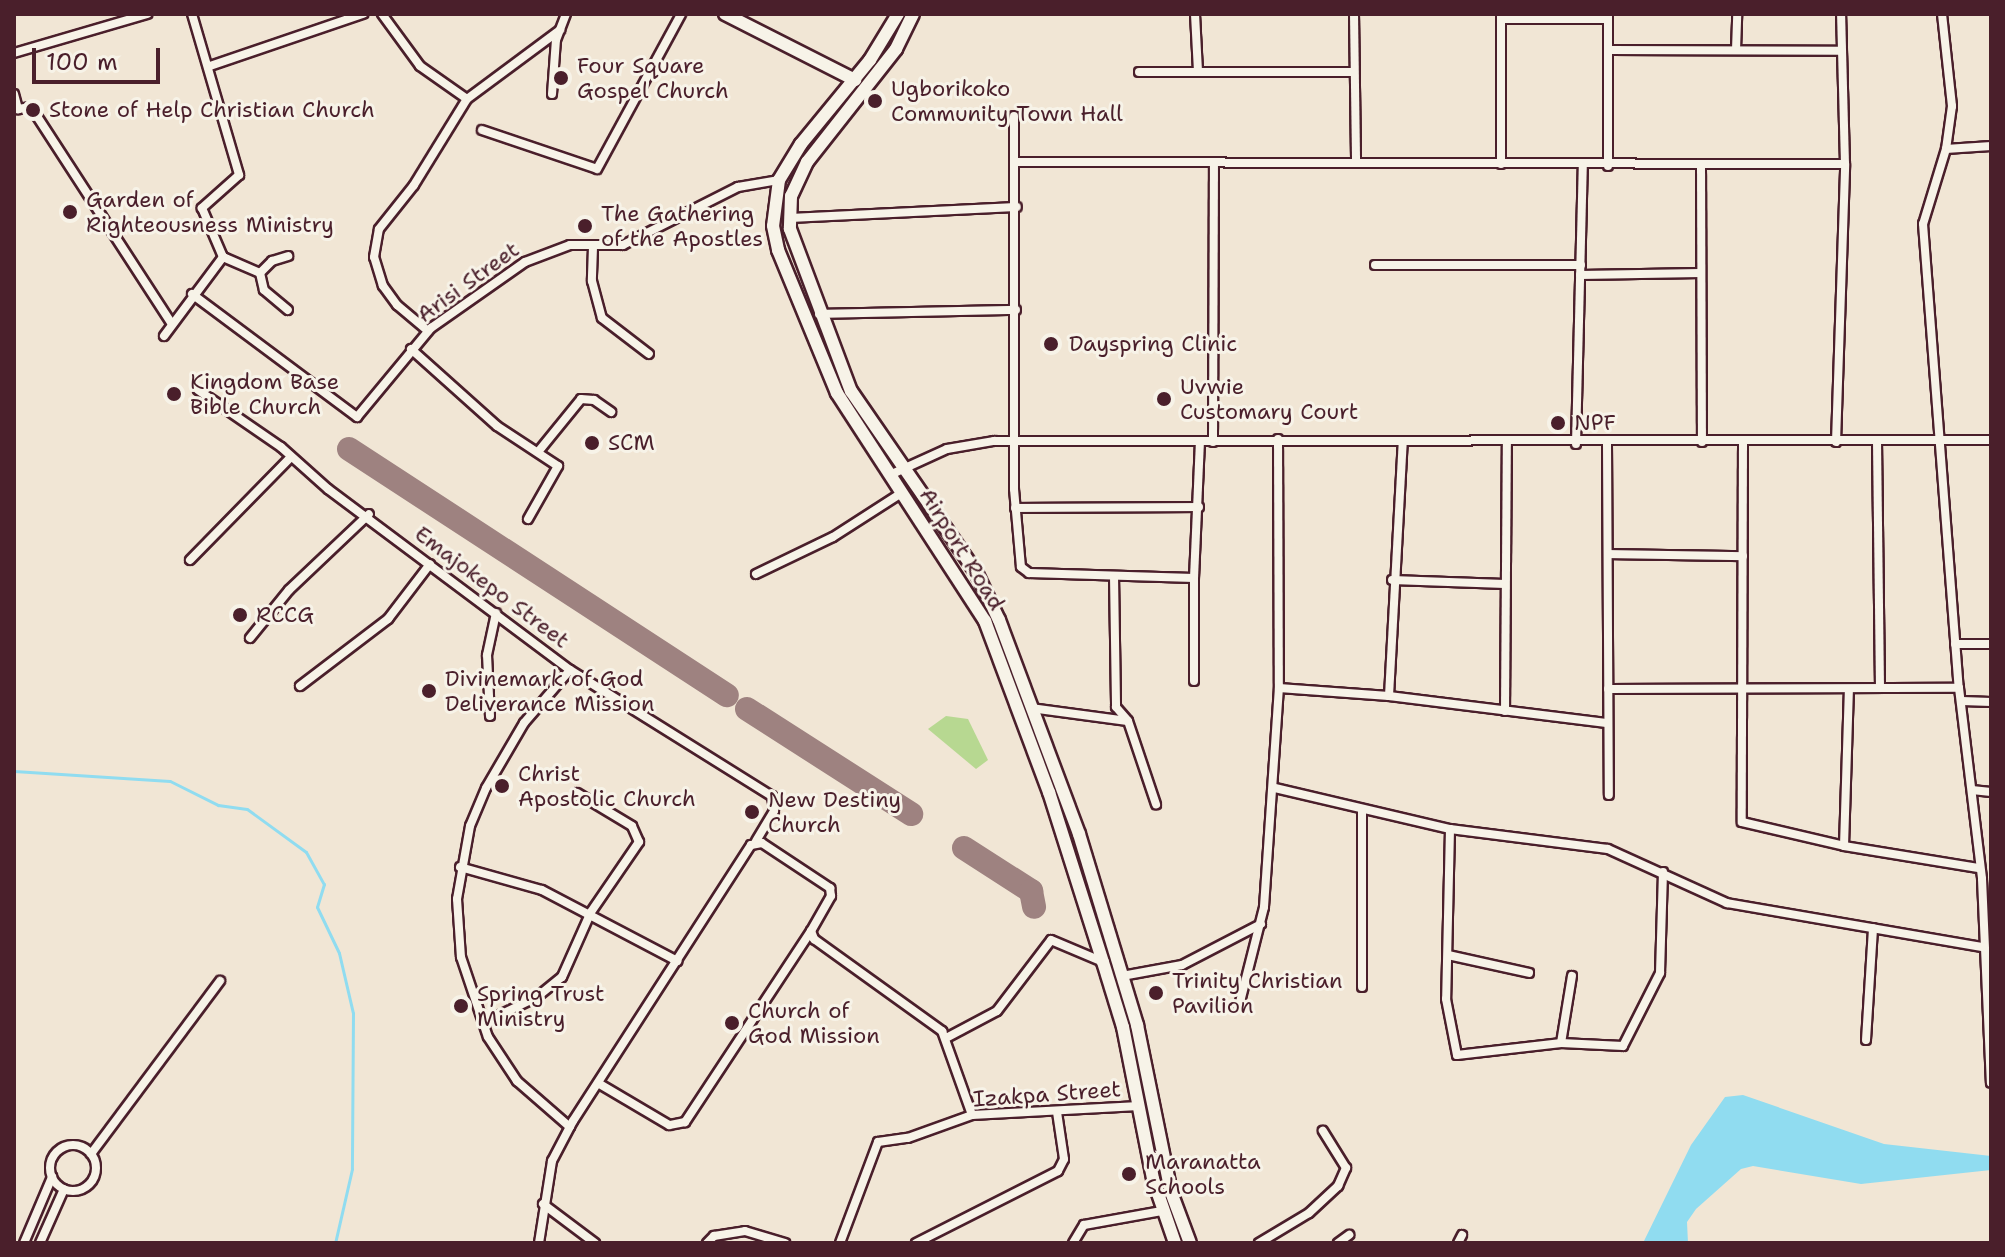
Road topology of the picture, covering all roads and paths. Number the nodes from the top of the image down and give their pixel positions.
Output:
1 (147, 14) edge
2 (192, 14) edge
3 (363, 14) edge
4 (382, 14) edge
5 (566, 14) edge
6 (681, 14) edge
7 (725, 14) edge
8 (898, 14) edge
9 (913, 14) edge
10 (1195, 14) edge
11 (1354, 14) edge
12 (1737, 14) edge
13 (1841, 14) edge
14 (1942, 14) edge
15 (1501, 16) edge
16 (1608, 16) edge
17 (560, 30) junction
18 (1610, 50) junction
19 (1736, 50) junction
20 (1841, 51) junction
21 (14, 53) edge
22 (210, 66) junction
23 (1139, 72) dead end
24 (1198, 72) junction
25 (1354, 72) junction
26 (855, 80) junction
27 (14, 94) edge
28 (552, 94) dead end
29 (467, 99) junction
30 (1014, 116) dead end
31 (482, 130) dead end
32 (1991, 146) edge
33 (1946, 149) junction
34 (1018, 162) junction
35 (1214, 162) junction
36 (1356, 163) junction
37 (1501, 164) junction
38 (1701, 164) junction
39 (1845, 164) junction
40 (1583, 166) junction
41 (1608, 166) junction
42 (779, 180) junction
43 (1017, 207) junction
44 (789, 218) junction
45 (593, 247) junction
46 (288, 256) dead end
47 (223, 257) junction
48 (1375, 265) dead end
49 (1581, 265) junction
50 (260, 273) junction
51 (1701, 273) junction
52 (1580, 275) junction
53 (192, 294) junction
54 (288, 310) dead end
55 (1016, 310) junction
56 (819, 314) junction
57 (172, 324) junction
58 (428, 331) junction
59 (164, 336) dead end
60 (411, 349) junction
61 (649, 354) dead end
62 (198, 390) dead end
63 (611, 412) dead end
64 (1278, 439) junction
65 (1991, 440) edge
66 (1014, 441) junction
67 (1403, 441) junction
68 (1200, 442) junction
69 (1213, 442) junction
70 (1702, 442) junction
71 (1743, 442) junction
72 (1836, 442) junction
73 (1877, 442) junction
74 (1940, 442) junction
75 (1507, 443) junction
76 (1576, 444) junction
77 (1607, 444) junction
78 (538, 452) junction
79 (290, 458) junction
80 (904, 467) junction
81 (892, 474) junction
82 (903, 492) junction
83 (1199, 507) junction
84 (1015, 508) junction
85 (369, 514) junction
86 (528, 519) dead end
87 (1609, 554) junction
88 (1743, 556) junction
89 (190, 560) dead end
90 (430, 564) junction
91 (756, 574) dead end
92 (1114, 576) junction
93 (1194, 578) junction
94 (1392, 580) junction
95 (1505, 584) junction
96 (496, 613) junction
97 (250, 638) dead end
98 (1955, 644) junction
99 (1991, 644) edge
100 (570, 670) junction
101 (1194, 681) dead end
102 (300, 686) dead end
103 (1279, 688) junction
104 (1880, 688) junction
105 (1959, 688) junction
106 (1608, 689) junction
107 (1742, 690) junction
108 (1849, 690) junction
109 (1389, 696) junction
110 (1962, 701) junction
111 (1991, 702) edge
112 (1031, 708) junction
113 (1505, 711) junction
114 (490, 716) dead end
115 (1128, 721) junction
116 (1606, 723) junction
117 (1275, 788) junction
118 (1055, 790) junction
119 (1972, 790) junction
120 (1991, 792) edge
121 (577, 793) dead end
122 (1609, 795) dead end
123 (1156, 804) dead end
124 (1362, 809) junction
125 (1450, 829) junction
126 (756, 841) junction
127 (1844, 846) junction
128 (460, 867) junction
129 (1978, 868) junction
130 (1663, 872) junction
131 (1986, 880) edge
132 (591, 912) junction
133 (1261, 924) junction
134 (1873, 928) junction
135 (811, 931) junction
136 (1982, 947) junction
137 (1448, 955) junction
138 (677, 961) junction
139 (1103, 962) junction
140 (1529, 973) dead end
141 (1122, 976) junction
142 (1572, 976) dead end
143 (220, 981) dead end
144 (1362, 987) dead end
145 (1239, 1006) dead end
146 (483, 1023) junction
147 (948, 1037) junction
148 (1866, 1040) dead end
149 (1561, 1043) junction
150 (598, 1083) junction
151 (1991, 1083) edge
152 (1139, 1106) junction
153 (1057, 1112) junction
154 (972, 1115) junction
155 (570, 1127) junction
156 (1323, 1131) dead end
157 (91, 1154) junction
158 (52, 1177) junction
159 (64, 1189) junction
160 (543, 1204) junction
161 (1162, 1211) junction
162 (1349, 1235) dead end
163 (24, 1243) edge
164 (40, 1243) edge
165 (539, 1243) edge
166 (595, 1243) edge
167 (707, 1243) edge
168 (785, 1243) edge
169 (840, 1243) edge
170 (916, 1243) edge
171 (1073, 1243) edge
172 (1175, 1243) edge
173 (1190, 1243) edge
174 (1259, 1243) edge
175 (1338, 1243) edge

1 - 21 street
2 - 22 street
3 - 22 street
4 - 29 street
5 - 17 street
6 - 31 street
7 - 26 main road
8 - 26 main road, Airport Road
9 - 44 main road
10 - 24 street
11 - 25 street
12 - 19 street
13 - 20 street
14 - 33 street
15 - 16 street
15 - 37 street
16 - 18 street
17 - 28 street
17 - 29 street
18 - 19 street
18 - 41 street
19 - 20 street
20 - 39 street
22 - 47 street
23 - 24 street
24 - 25 street
25 - 36 street
26 - 42 main road, Airport Road
27 - 57 street
29 - 58 street
30 - 34 street
32 - 33 street
33 - 74 street
34 - 35 street
34 - 43 street
35 - 36 street
35 - 69 street
36 - 37 street
37 - 40 street
38 - 39 street
38 - 41 street
38 - 51 street
39 - 72 street
40 - 41 street
40 - 49 street
42 - 45 street, Arisi Street
42 - 81 main road, Airport Road
43 - 44 street
43 - 55 street
44 - 56 main road, Airport Road
45 - 58 street, Arisi Street
45 - 61 street
46 - 50 street
47 - 50 street
47 - 53 street
48 - 49 street
49 - 52 street
50 - 54 street
51 - 52 street
51 - 70 street
52 - 76 street
53 - 57 street
53 - 60 street, Arisi Street
55 - 56 street
55 - 66 street
56 - 80 main road, Airport Road
57 - 59 street
58 - 60 street, Arisi Street
60 - 78 street
62 - 79 street, Emajokepo Street
63 - 78 street
64 - 67 street
64 - 69 street
64 - 103 street
65 - 74 street
66 - 68 street
66 - 80 street
66 - 84 street
67 - 75 street
67 - 94 street
68 - 69 street
68 - 83 street
70 - 71 street
70 - 77 street
71 - 72 street
71 - 88 street
72 - 73 street
73 - 74 street
73 - 104 street
74 - 98 street
75 - 76 street
75 - 95 street
76 - 77 street
77 - 87 street
78 - 86 street
79 - 85 street, Emajokepo Street
79 - 89 street
80 - 81 street
80 - 112 main road, Airport Road
81 - 82 main road, Airport Road
82 - 91 street
82 - 118 main road, Airport Road
83 - 84 street
83 - 93 street
84 - 92 street
85 - 90 street, Emajokepo Street
85 - 97 street
87 - 88 street
87 - 106 street
88 - 107 street
90 - 96 street, Emajokepo Street
90 - 102 street
92 - 93 street
92 - 115 street
93 - 101 street
94 - 95 street
94 - 109 street
95 - 113 street
96 - 100 street, Emajokepo Street
96 - 114 street
98 - 99 street
98 - 105 street
100 - 126 street, Emajokepo Street
100 - 128 street
103 - 109 street
103 - 117 street
104 - 105 street
104 - 108 street
105 - 110 street
106 - 107 street
106 - 116 street
107 - 108 street
107 - 127 street
108 - 127 street
109 - 113 street
110 - 111 street
110 - 119 street
112 - 115 street
112 - 118 main road, Airport Road
113 - 116 street
115 - 123 street
116 - 122 street
117 - 124 street
117 - 133 street
118 - 139 main road, Airport Road
118 - 141 main road, Airport Road
119 - 120 street
119 - 129 street
121 - 132 street
124 - 125 street
124 - 144 street
125 - 130 street
125 - 137 street
126 - 135 street
126 - 138 street
127 - 129 street
128 - 132 street
128 - 146 street
129 - 131 street
130 - 134 street
130 - 149 street
131 - 136 street
132 - 138 street
132 - 146 street
133 - 141 street
133 - 145 street
134 - 136 street
134 - 148 street
135 - 147 street
135 - 150 street
136 - 151 street
137 - 140 street
137 - 149 street
138 - 150 street
139 - 147 street
139 - 152 main road, Airport Road
141 - 173 main road, Airport Road
142 - 149 street
143 - 157 street
146 - 155 street
147 - 154 street
150 - 155 street
152 - 153 street, Izakpa Street
152 - 161 main road, Airport Road
153 - 154 street, Izakpa Street
153 - 170 street
154 - 169 street, Izakpa Street
155 - 160 street
156 - 174 street
157 - 158 street
157 - 159 street
158 - 159 street
158 - 163 street
159 - 164 street
160 - 165 street
160 - 166 street
161 - 171 street
161 - 172 main road, Airport Road
162 - 175 street
167 - 168 street

